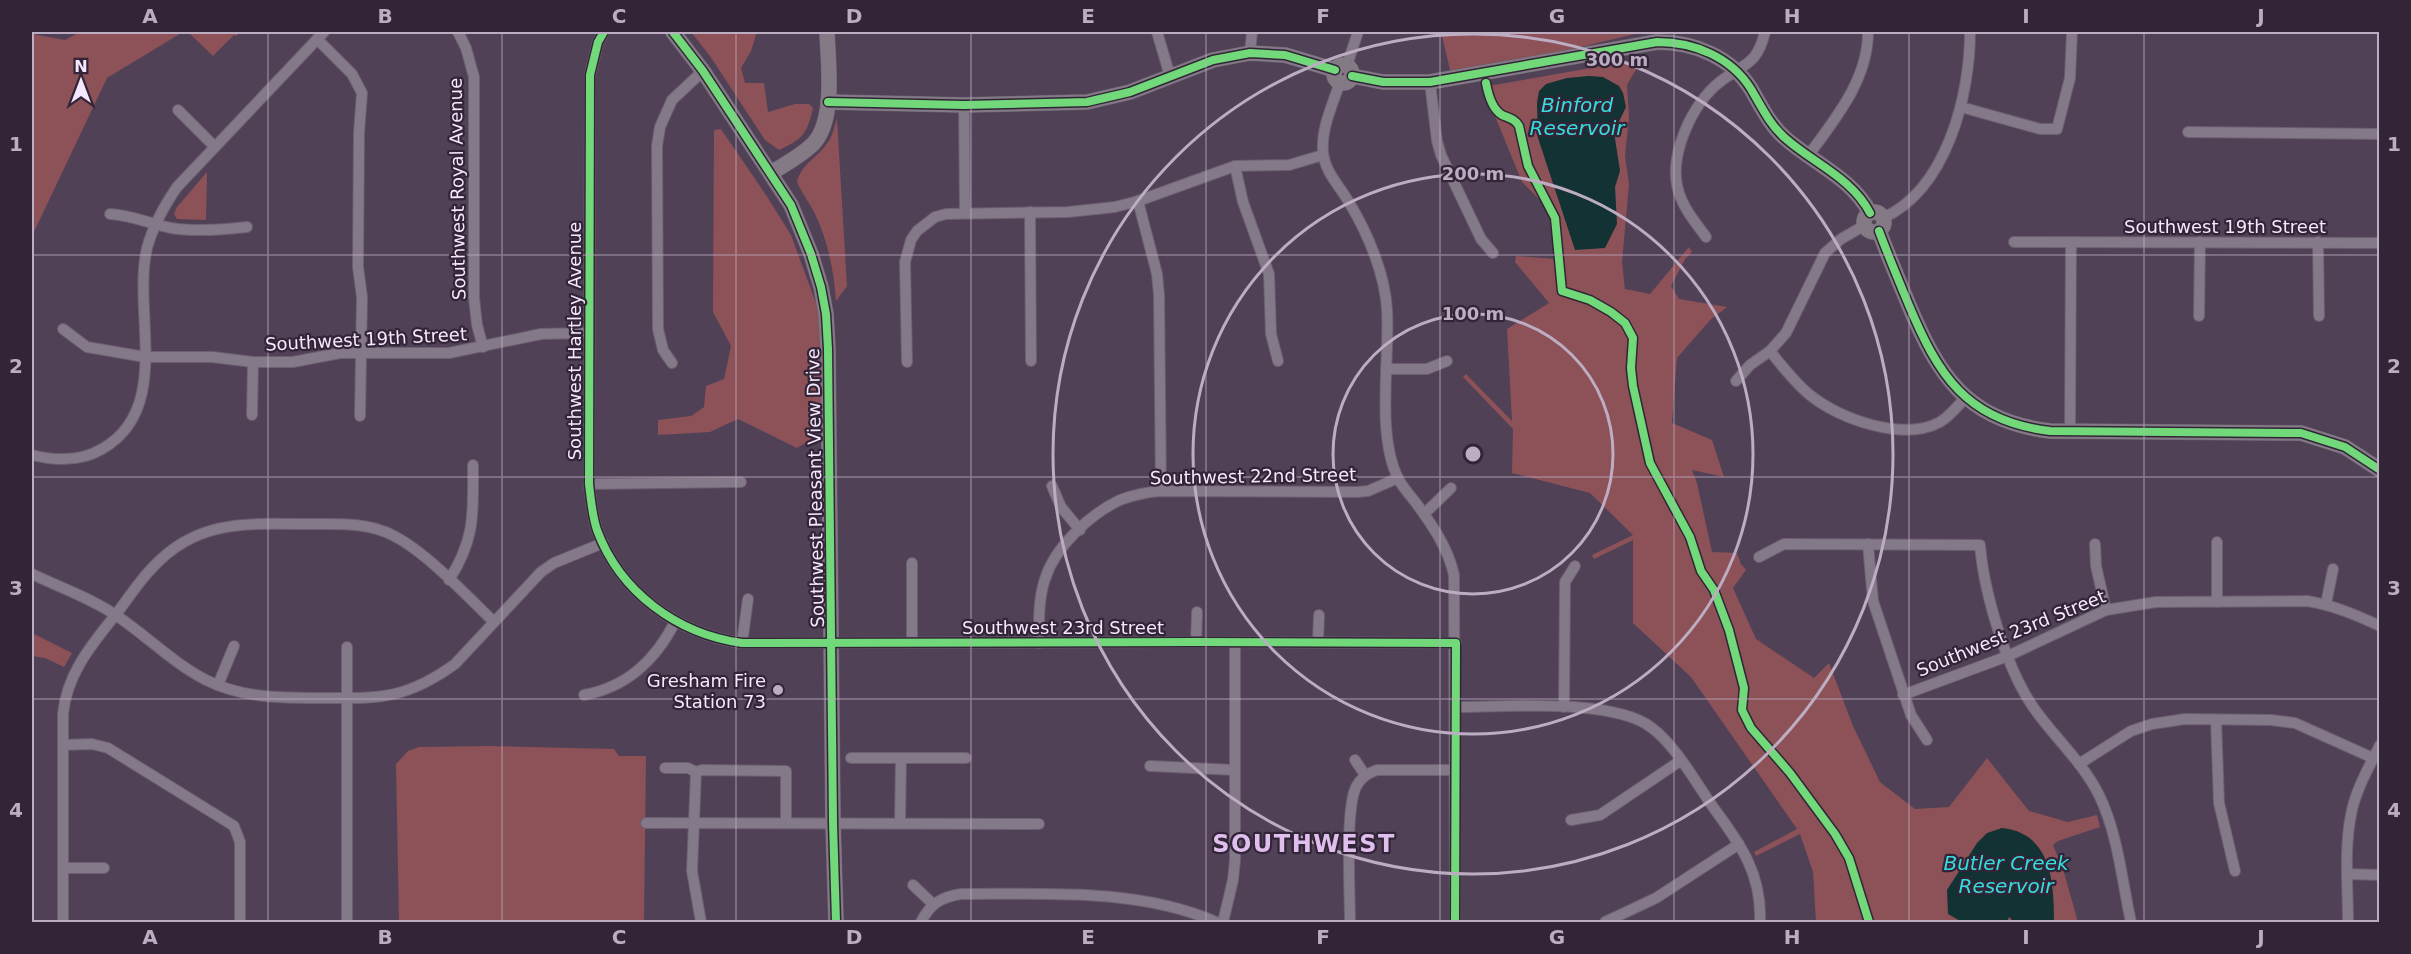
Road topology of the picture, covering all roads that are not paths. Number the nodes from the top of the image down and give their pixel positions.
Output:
1 (461, 32) edge
2 (604, 32) edge
3 (673, 32) edge
4 (827, 32) edge
5 (1157, 32) edge
6 (1252, 32) edge
7 (1358, 32) edge
8 (1766, 32) edge
9 (1868, 32) edge
10 (1970, 32) edge
11 (2072, 32) edge
12 (320, 35) edge
13 (1656, 37) edge
14 (1250, 53) junction
15 (703, 71) junction
16 (1736, 72) junction
17 (1344, 73) junction
18 (1170, 76) junction
19 (1430, 82) junction
20 (964, 105) junction
21 (828, 106) junction
22 (1961, 106) junction
23 (178, 110) dead end
24 (2188, 132) dead end
25 (2379, 134) edge
26 (214, 146) junction
27 (1323, 155) junction
28 (1808, 156) junction
29 (1235, 166) junction
30 (771, 173) junction
31 (1138, 201) junction
32 (965, 212) junction
33 (1030, 212) junction
34 (110, 214) dead end
35 (1874, 222) junction
36 (155, 224) junction
37 (248, 227) dead end
38 (1706, 237) dead end
39 (2014, 242) dead end
40 (2071, 242) junction
41 (2200, 242) junction
42 (2318, 242) junction
43 (2379, 243) edge
44 (1493, 254) dead end
45 (2199, 316) dead end
46 (2319, 316) dead end
47 (63, 329) dead end
48 (588, 333) junction
49 (483, 347) junction
50 (1770, 351) junction
51 (361, 353) junction
52 (145, 357) junction
53 (1278, 361) dead end
54 (1447, 361) dead end
55 (253, 362) junction
56 (907, 362) dead end
57 (1031, 362) dead end
58 (672, 363) dead end
59 (1386, 369) junction
60 (1736, 381) dead end
61 (1966, 397) junction
62 (252, 415) dead end
63 (360, 416) dead end
64 (2070, 431) junction
65 (32, 455) edge
66 (473, 465) dead end
67 (2379, 470) edge
68 (1398, 478) junction
69 (741, 482) dead end
70 (589, 484) junction
71 (1052, 486) dead end
72 (1451, 488) dead end
73 (1161, 491) junction
74 (1424, 514) junction
75 (1080, 530) junction
76 (2217, 542) dead end
77 (603, 543) junction
78 (1868, 544) junction
79 (2095, 544) dead end
80 (1759, 557) dead end
81 (912, 563) dead end
82 (1575, 566) dead end
83 (2333, 569) dead end
84 (32, 574) edge
85 (449, 580) junction
86 (748, 599) dead end
87 (2217, 602) junction
88 (2326, 604) junction
89 (2106, 610) junction
90 (1197, 612) dead end
91 (116, 615) junction
92 (1319, 615) dead end
93 (494, 622) junction
94 (675, 622) junction
95 (2379, 626) edge
96 (1196, 642) junction
97 (1235, 642) junction
98 (1318, 642) junction
99 (742, 643) junction
100 (832, 643) junction
101 (912, 643) junction
102 (1039, 643) junction
103 (1456, 643) junction
104 (234, 646) dead end
105 (347, 647) dead end
106 (2008, 656) junction
107 (218, 685) junction
108 (1903, 694) junction
109 (584, 695) dead end
110 (346, 698) junction
111 (1455, 707) junction
112 (1564, 707) junction
113 (2216, 720) junction
114 (1927, 740) dead end
115 (63, 745) junction
116 (2379, 745) edge
117 (851, 758) dead end
118 (901, 758) junction
119 (966, 758) dead end
120 (2373, 758) junction
121 (1355, 760) dead end
122 (1680, 761) junction
123 (2079, 764) junction
124 (1150, 766) dead end
125 (666, 768) dead end
126 (1235, 770) junction
127 (1455, 770) junction
128 (696, 772) junction
129 (1365, 775) junction
130 (1571, 820) dead end
131 (786, 822) junction
132 (646, 823) dead end
133 (693, 823) junction
134 (833, 823) junction
135 (900, 823) junction
136 (1040, 824) dead end
137 (1739, 844) junction
138 (63, 868) junction
139 (104, 868) dead end
140 (2235, 871) dead end
141 (2349, 874) junction
142 (2379, 875) edge
143 (913, 885) dead end
144 (933, 904) junction
145 (63, 922) edge
146 (240, 922) edge
147 (347, 922) edge
148 (700, 922) edge
149 (836, 922) edge
150 (921, 922) edge
151 (1216, 922) edge
152 (1223, 922) edge
153 (1350, 922) edge
154 (1455, 922) edge
155 (1605, 922) edge
156 (1760, 922) edge
157 (2131, 922) edge
158 (2348, 922) edge

1 - 49 street, Southwest Royal Avenue
2 - 48 street, Southwest Hartley Avenue
3 - 15 street, Southwest Pleasant View Drive
4 - 21 street
5 - 18 street
6 - 14 street
7 - 17 street
8 - 16 street
9 - 28 street
10 - 22 street
11 - 22 street
12 - 26 street
12 - 51 street
13 - 16 street
13 - 19 street
14 - 17 street
14 - 18 street
15 - 30 street, Southwest Pleasant View Drive
15 - 58 street
16 - 28 street
16 - 38 street
17 - 19 street
17 - 27 street
18 - 20 street
19 - 44 street
20 - 21 street
20 - 32 street
21 - 30 street
22 - 35 street
23 - 26 street
24 - 25 street
26 - 36 street
27 - 29 street
27 - 59 street
28 - 35 street
29 - 31 street
29 - 53 street
30 - 100 street, Southwest Pleasant View Drive
31 - 33 street
31 - 73 street
32 - 33 street
32 - 56 street
33 - 57 street
34 - 36 street
35 - 50 street
35 - 61 street
36 - 37 street
36 - 52 street
39 - 40 street, Southwest 19th Street
40 - 41 street, Southwest 19th Street
40 - 64 street
41 - 42 street, Southwest 19th Street
41 - 45 street
42 - 43 street, Southwest 19th Street
42 - 46 street
47 - 52 street, Southwest 19th Street
48 - 49 street, Southwest 19th Street
48 - 70 street, Southwest Hartley Avenue
49 - 51 street, Southwest 19th Street
50 - 60 street
50 - 61 street
51 - 55 street, Southwest 19th Street
51 - 63 street
52 - 55 street, Southwest 19th Street
52 - 65 street
54 - 59 street
55 - 62 street
59 - 68 street
61 - 64 street
64 - 67 street
66 - 85 street
68 - 73 street, Southwest 22nd Street
68 - 74 street
69 - 70 street
70 - 77 street, Southwest Hartley Avenue
71 - 75 street
72 - 74 street
73 - 75 street, Southwest 22nd Street
74 - 103 street
75 - 102 street, Southwest 22nd Street
76 - 87 street
77 - 93 street
77 - 94 street, Southwest Hartley Avenue
78 - 80 street
78 - 106 street
78 - 108 street
79 - 89 street
81 - 101 street
82 - 112 street
83 - 88 street
84 - 91 street
85 - 91 street
85 - 93 street
86 - 99 street
87 - 88 street, Southwest 23rd Street
87 - 89 street, Southwest 23rd Street
88 - 95 street, Southwest 23rd Street
89 - 106 street, Southwest 23rd Street
90 - 96 street
91 - 107 street
91 - 115 street
92 - 98 street
93 - 110 street
94 - 99 street, Southwest 23rd Street
94 - 109 street
96 - 97 street, Southwest 23rd Street
96 - 102 street, Southwest 23rd Street
97 - 98 street, Southwest 23rd Street
97 - 126 street
98 - 103 street, Southwest 23rd Street
99 - 100 street, Southwest 23rd Street
100 - 101 street, Southwest 23rd Street
100 - 134 street, Southwest Pleasant View Drive
101 - 102 street, Southwest 23rd Street
103 - 111 street
104 - 107 street
105 - 110 street
106 - 108 street, Southwest 23rd Street
106 - 123 street
107 - 110 street
108 - 114 street
110 - 147 street
111 - 112 street
111 - 127 street
112 - 122 street
113 - 120 street
113 - 123 street
113 - 140 street
115 - 138 street
115 - 146 street
116 - 120 street
117 - 118 street
118 - 119 street
118 - 135 street
120 - 141 street
121 - 129 street
122 - 130 street
122 - 137 street
123 - 157 street
124 - 126 street
125 - 128 street
126 - 152 street
127 - 129 street
127 - 154 street
128 - 131 street
128 - 133 street
129 - 153 street
131 - 133 street
131 - 134 street
132 - 133 street
133 - 148 street
134 - 135 street
134 - 149 street, Southwest Pleasant View Drive
135 - 136 street
137 - 155 street
137 - 156 street
138 - 139 street
138 - 145 street
141 - 142 street
141 - 158 street
143 - 144 street
144 - 150 street
144 - 151 street

